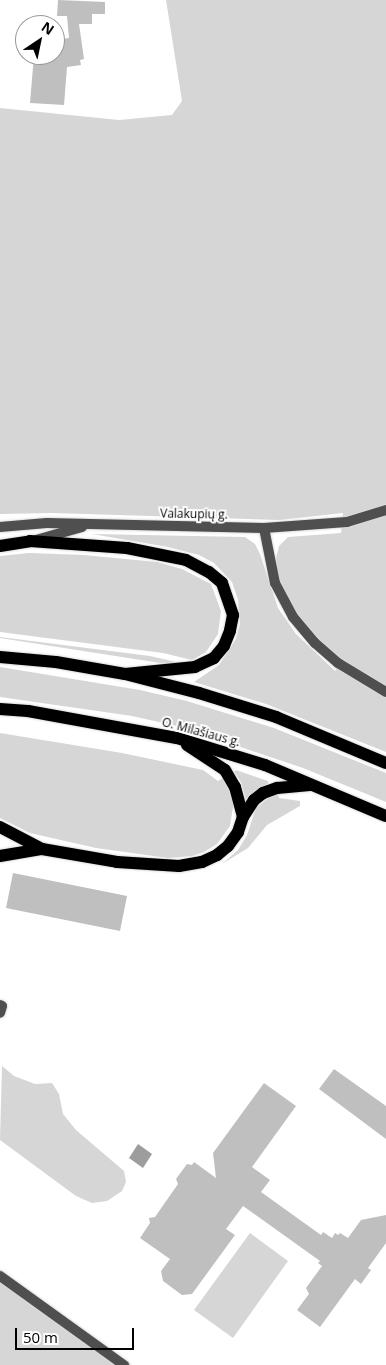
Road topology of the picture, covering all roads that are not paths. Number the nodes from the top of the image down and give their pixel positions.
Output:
1 (386, 510) edge
2 (92, 524) junction
3 (0, 527) edge
4 (264, 528) junction
5 (30, 541) junction
6 (0, 546) edge
7 (0, 657) edge
8 (125, 674) junction
9 (386, 692) edge
10 (0, 709) edge
11 (177, 738) junction
12 (386, 763) edge
13 (312, 785) junction
14 (386, 816) edge
15 (242, 817) junction
16 (0, 827) edge
17 (42, 849) junction
18 (0, 856) edge
19 (0, 1005) edge
20 (0, 1013) edge
21 (0, 1276) edge
22 (124, 1365) edge

1 - 4 street, Valakupių g.
2 - 3 street, Valakupių g.
2 - 4 street, Valakupių g.
2 - 5 street
4 - 9 street
5 - 6 main road
5 - 8 main road
7 - 8 main road
8 - 12 main road
10 - 11 main road, O. Milašiaus g.
11 - 13 main road, O. Milašiaus g.
11 - 15 main road
13 - 14 main road, O. Milašiaus g.
13 - 15 main road
15 - 17 main road
16 - 17 main road
17 - 18 main road
19 - 20 street
21 - 22 street

